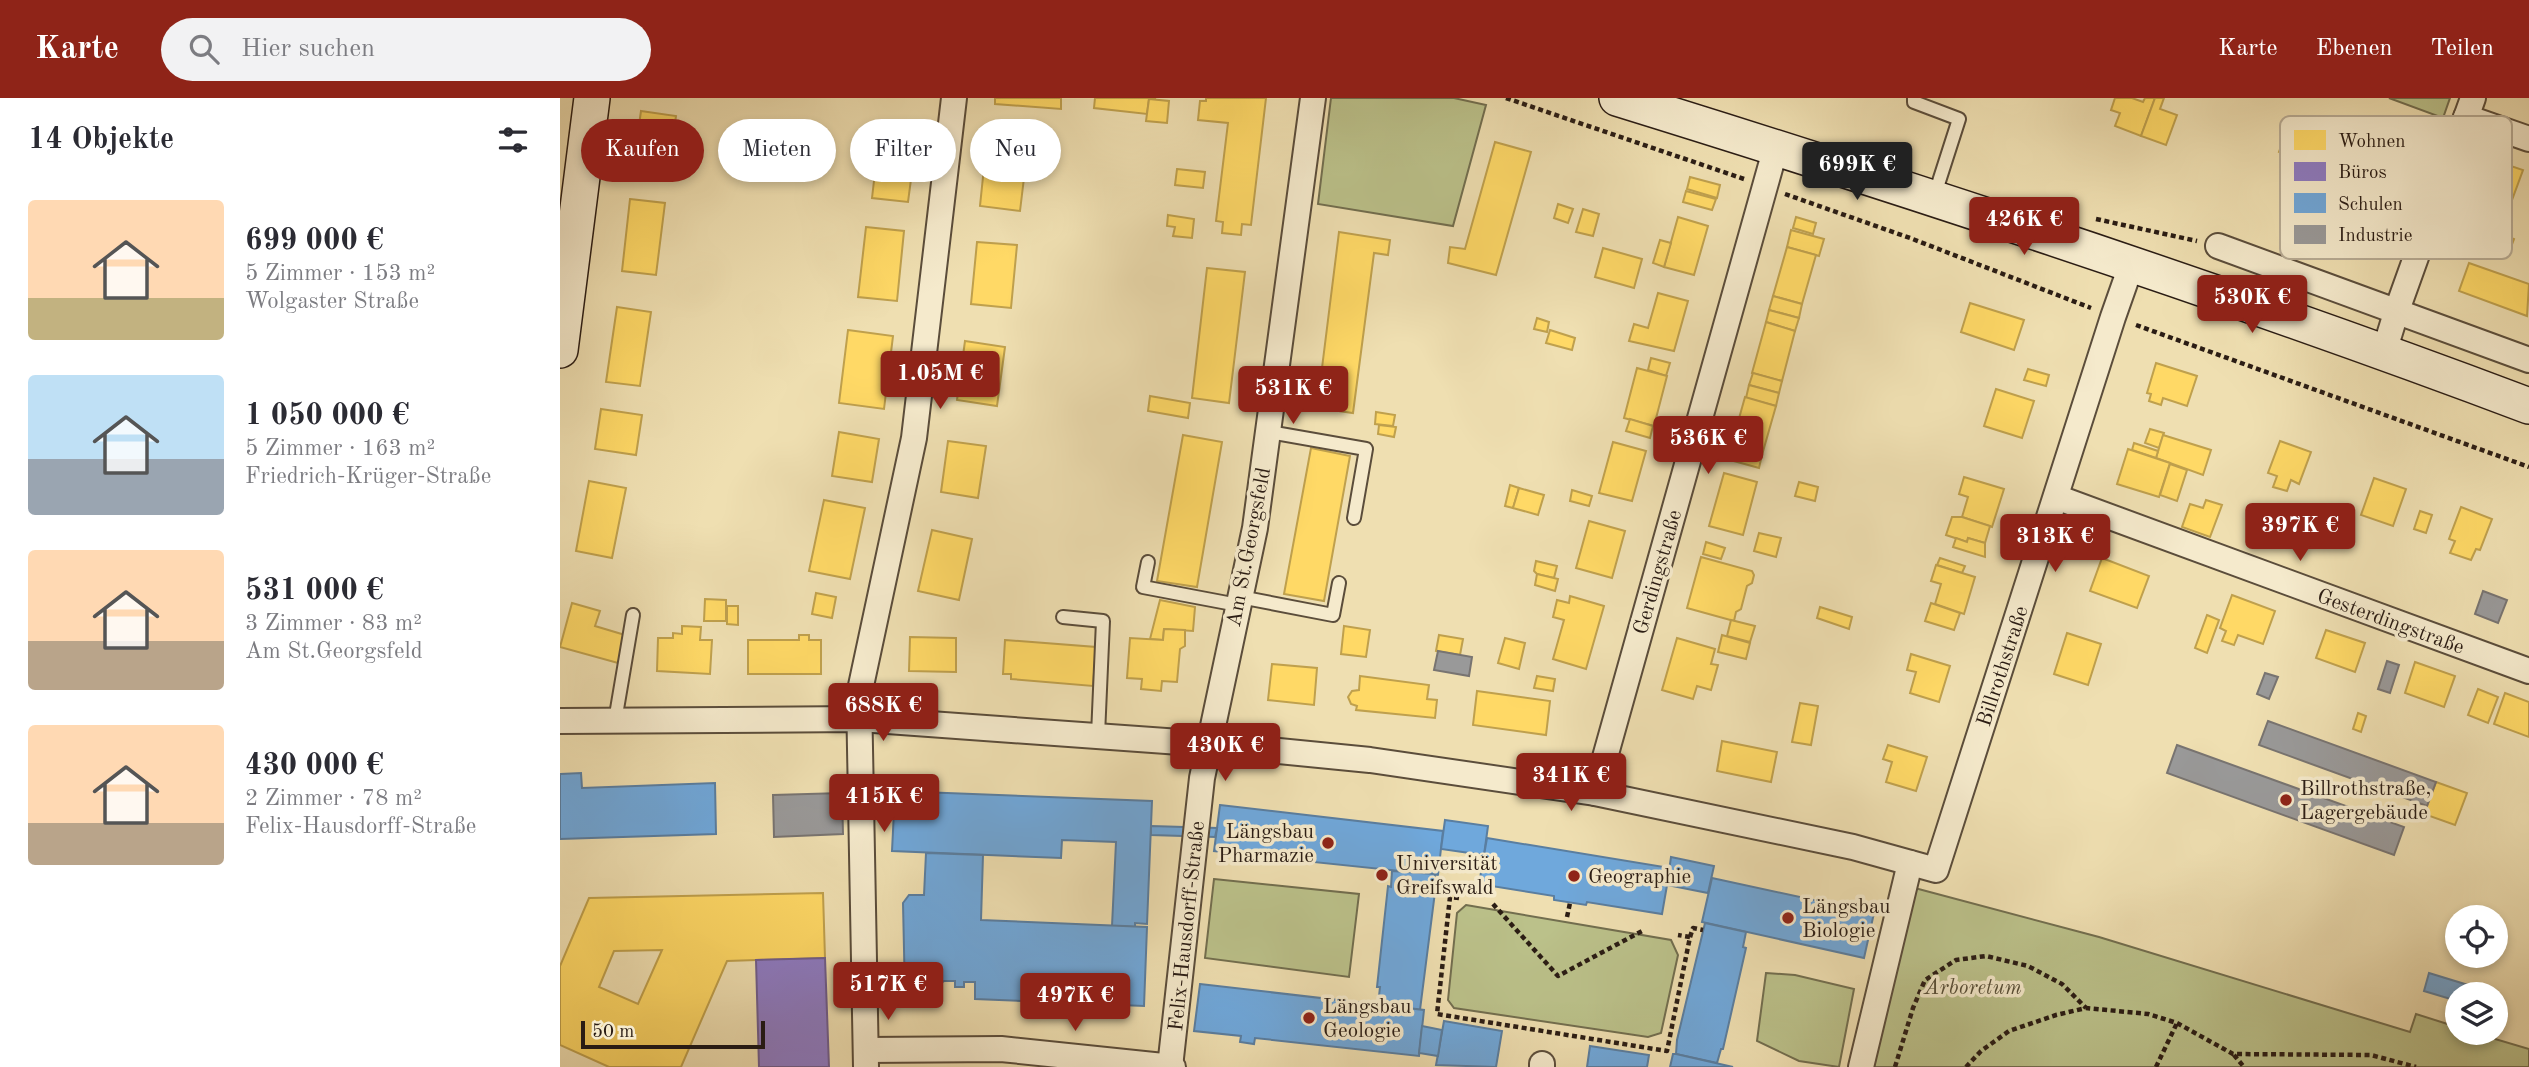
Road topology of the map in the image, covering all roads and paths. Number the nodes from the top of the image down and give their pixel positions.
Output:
1 (592, 98) edge
2 (954, 98) edge
3 (1313, 98) edge
4 (1506, 98) edge
5 (1617, 98) edge
6 (1914, 98) edge
7 (2512, 130) edge
8 (2529, 139) edge
9 (1776, 147) junction
10 (1765, 187) junction
11 (1934, 197) junction
12 (2218, 246) dead end
13 (2415, 259) edge
14 (2132, 263) junction
15 (2396, 313) junction
16 (2113, 317) junction
17 (560, 350) edge
18 (2384, 352) junction
19 (2529, 360) edge
20 (2529, 407) edge
21 (1269, 432) junction
22 (2529, 467) edge
23 (2056, 497) junction
24 (1354, 518) dead end
25 (1148, 562) dead end
26 (1339, 583) dead end
27 (1239, 601) junction
28 (633, 615) dead end
29 (1063, 617) dead end
30 (2529, 671) edge
31 (860, 719) junction
32 (560, 720) edge
33 (615, 721) junction
34 (1098, 735) junction
35 (1208, 744) junction
36 (1595, 793) junction
37 (1910, 863) junction
38 (1434, 884) dead end
39 (1460, 887) dead end
40 (1459, 898) dead end
41 (1570, 903) dead end
42 (1493, 904) dead end
43 (1567, 916) dead end
44 (1644, 930) dead end
45 (1703, 930) dead end
46 (1678, 935) dead end
47 (1690, 937) junction
48 (2086, 1008) junction
49 (2177, 1023) junction
50 (2233, 1054) junction
51 (866, 1059) edge
52 (1171, 1067) edge
53 (1861, 1067) edge
54 (1895, 1067) edge
55 (1966, 1067) edge
56 (2155, 1067) edge
57 (2244, 1067) edge
58 (2417, 1067) edge

1 - 17 main road
2 - 31 street, Felix-Hausdorff-Straße
3 - 21 street, Am St.Georgsfeld
4 - 10 path
5 - 9 main road
6 - 11 lane
7 - 8 street
9 - 10 street, Gerdingstraße
9 - 11 main road
10 - 16 path
10 - 36 street, Gerdingstraße
11 - 14 main road
12 - 15 street
13 - 15 street
14 - 16 street, Billrothstraße
14 - 18 main road
15 - 18 street
15 - 19 street
16 - 22 path
16 - 23 street, Billrothstraße
18 - 20 main road
21 - 24 lane
21 - 27 street, Am St.Georgsfeld
23 - 30 street, Gesterdingstraße
23 - 37 street, Billrothstraße
25 - 27 lane
26 - 27 lane
27 - 35 street, Am St.Georgsfeld
28 - 33 lane
29 - 34 lane
31 - 33 street
31 - 34 street
31 - 51 street, Felix-Hausdorff-Straße
32 - 33 street
34 - 35 street
35 - 36 street
35 - 52 street, Felix-Hausdorff-Straße
36 - 37 street
37 - 53 street
38 - 39 path
40 - 47 path
41 - 43 path
42 - 44 path
45 - 47 path
46 - 47 path
48 - 49 path
48 - 54 path
48 - 55 path
49 - 50 path
49 - 56 path
50 - 57 path
50 - 58 path
51 - 52 street, Felix-Hausdorff-Straße

